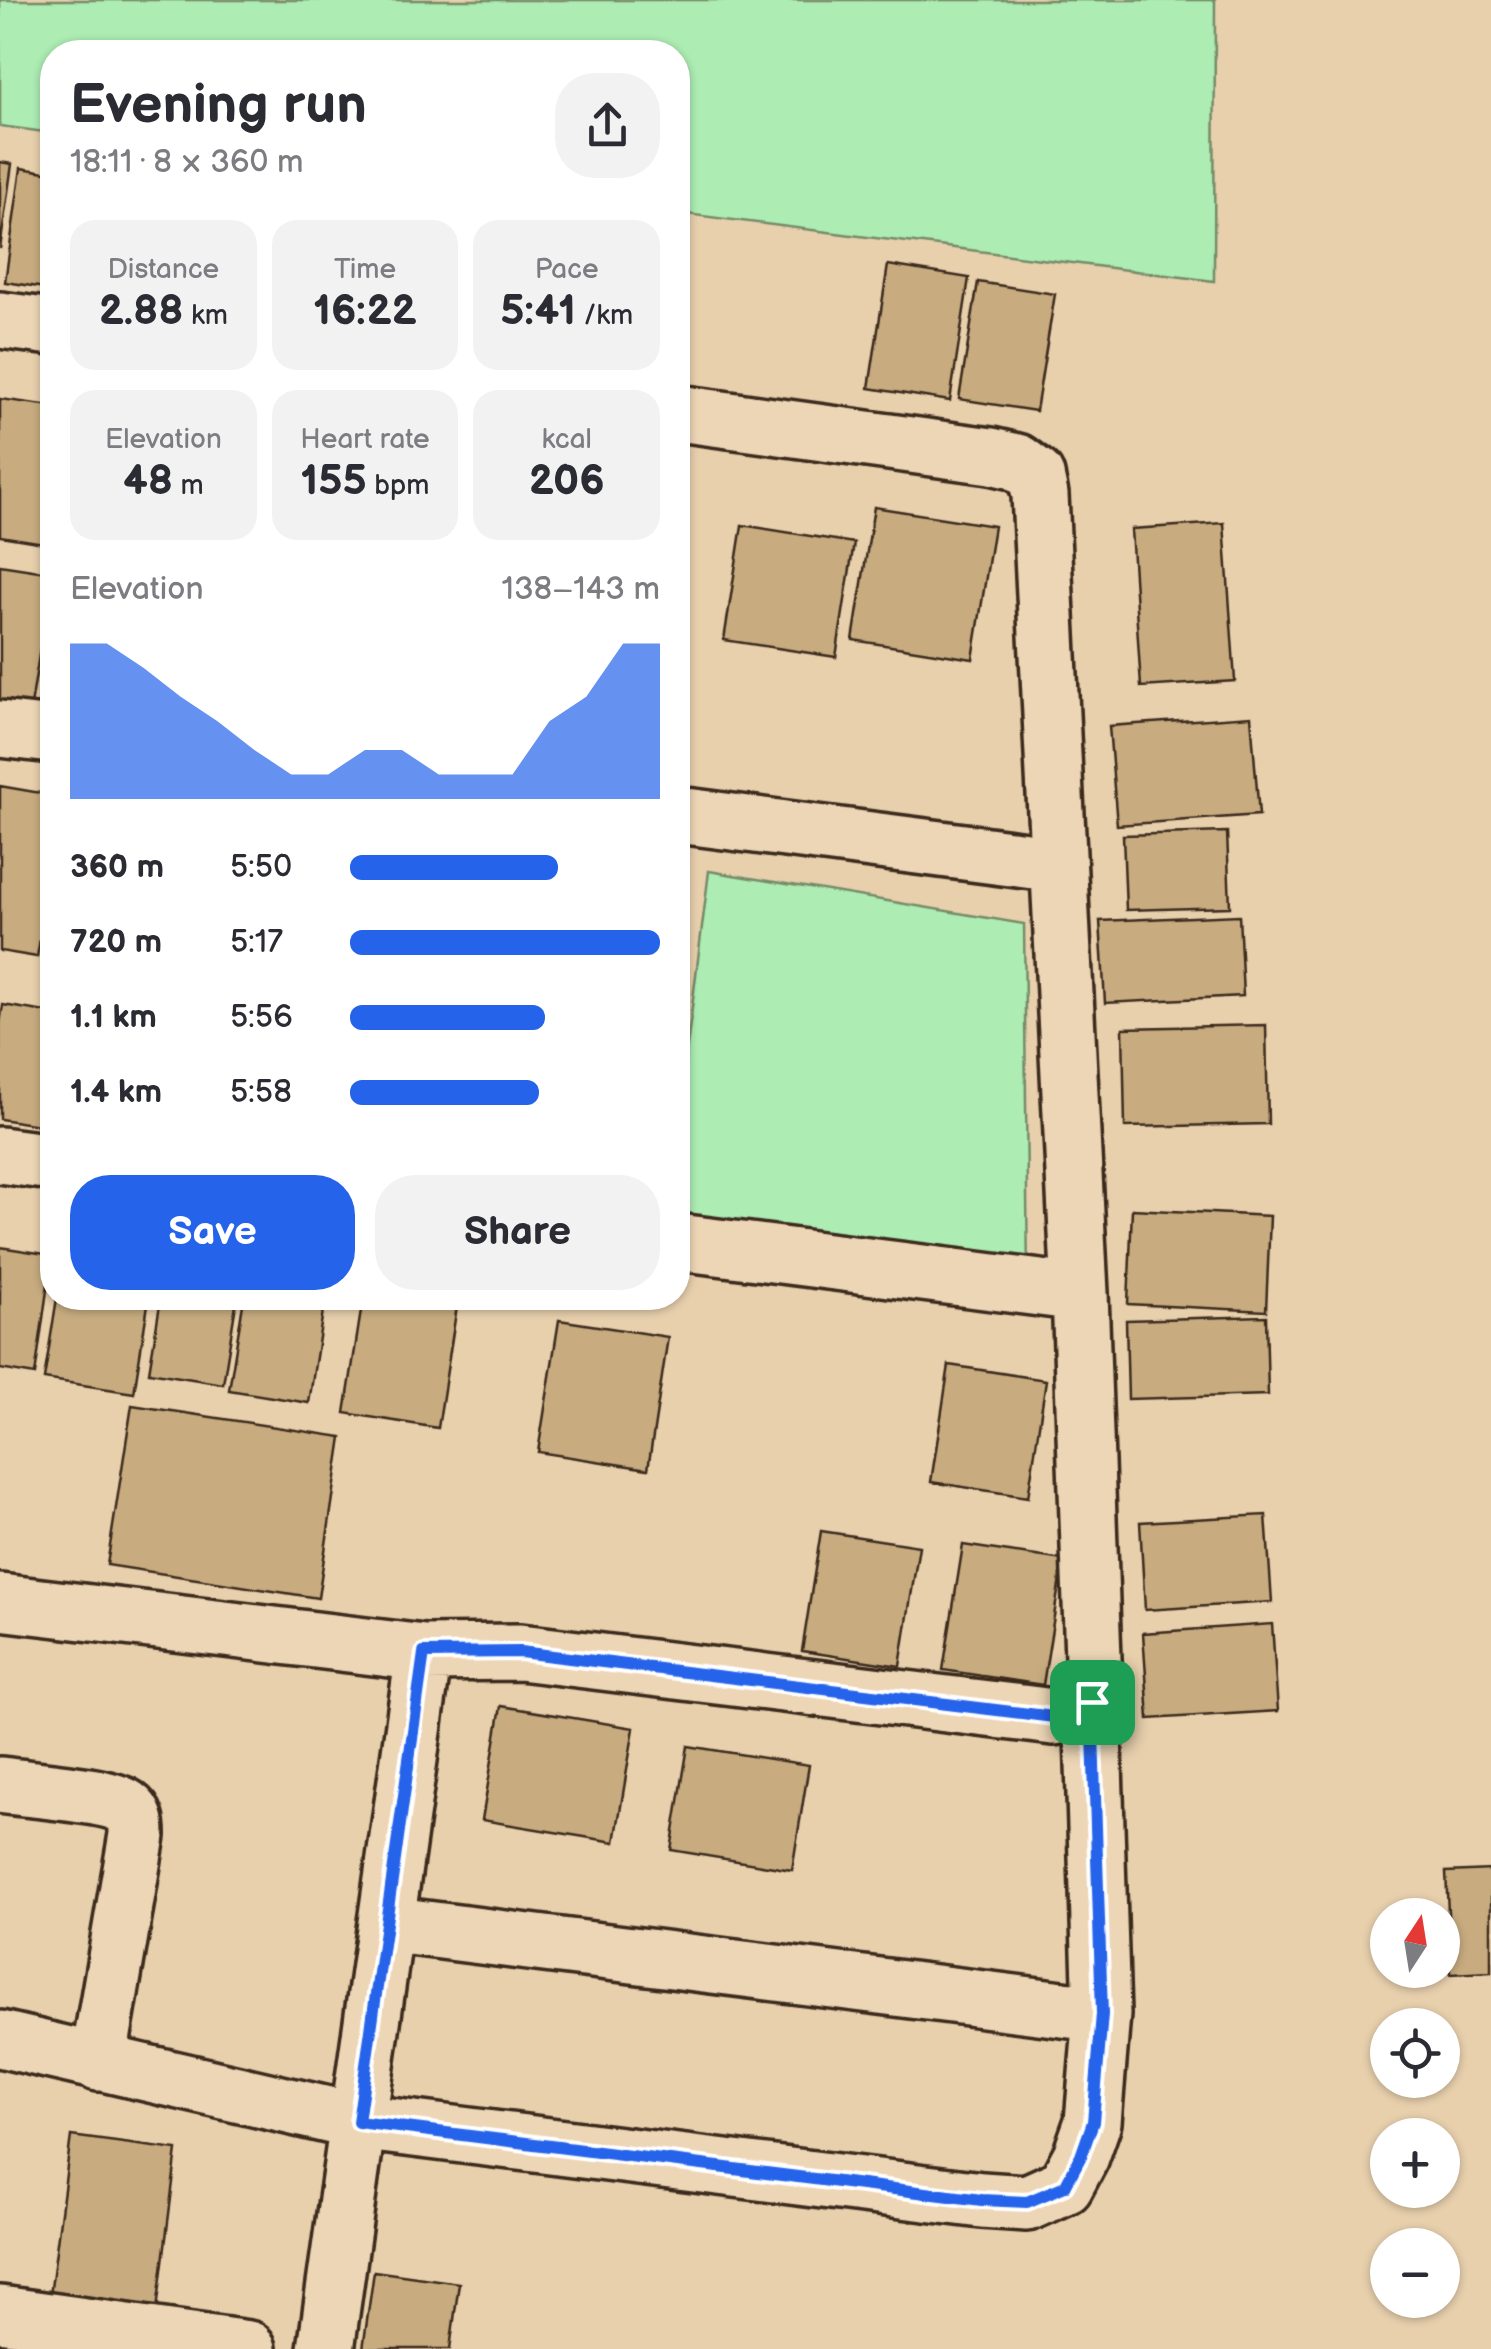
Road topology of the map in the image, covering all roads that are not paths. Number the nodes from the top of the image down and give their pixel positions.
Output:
1 (0, 320) edge
2 (40, 326) edge
3 (690, 415) edge
4 (0, 728) edge
5 (40, 733) edge
6 (690, 818) edge
7 (1057, 864) junction
8 (0, 1155) edge
9 (40, 1160) edge
10 (690, 1244) edge
11 (1080, 1293) junction
12 (0, 1602) edge
13 (424, 1653) junction
14 (1092, 1702) junction
15 (0, 1785) edge
16 (386, 1924) junction
17 (1102, 2014) junction
18 (0, 2039) edge
19 (98, 2063) junction
20 (358, 2122) junction
21 (0, 2314) edge
22 (248, 2349) edge
23 (326, 2349) edge

1 - 2 street
3 - 7 street
4 - 5 street
6 - 7 street
7 - 11 street
8 - 9 street
10 - 11 street
11 - 14 street
12 - 13 street
13 - 14 street
13 - 16 street
14 - 17 street
15 - 19 street
16 - 17 street
16 - 20 street
17 - 20 street
18 - 19 street
19 - 20 street
20 - 23 street
21 - 22 street

